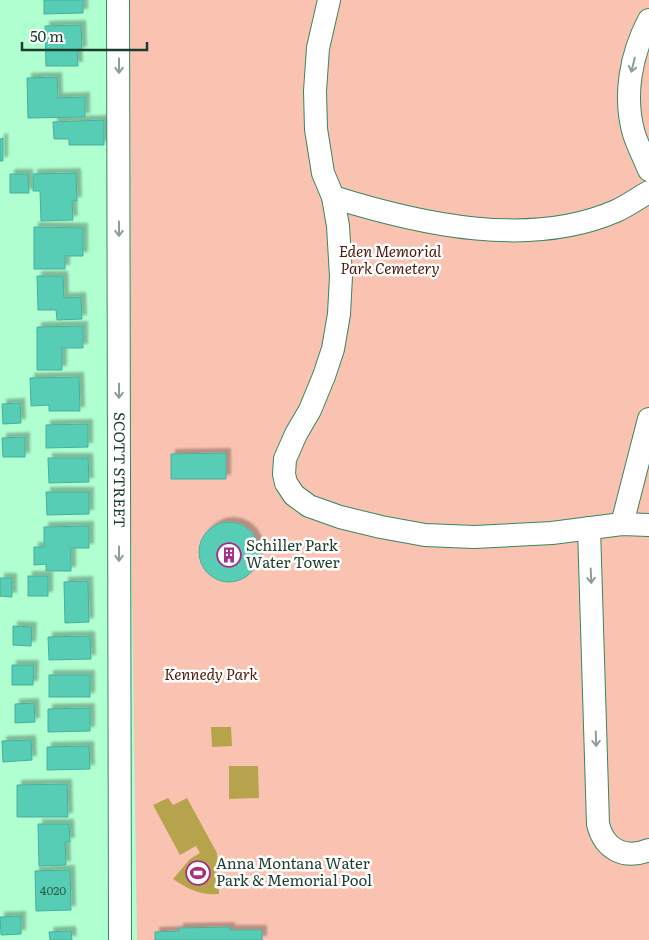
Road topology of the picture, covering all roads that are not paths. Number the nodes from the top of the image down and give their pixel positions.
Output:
1 (118, 0) edge
2 (329, 0) edge
3 (649, 20) edge
4 (649, 170) edge
5 (649, 192) edge
6 (332, 197) junction
7 (649, 419) edge
8 (622, 524) junction
9 (649, 525) edge
10 (589, 528) junction
11 (649, 850) edge
12 (120, 940) edge

1 -> 12 street, SCOTT STREET
2 - 6 street
3 -> 4 street
5 - 6 street
6 - 10 street
7 - 8 street
8 - 9 street
8 - 10 street
10 -> 11 street

